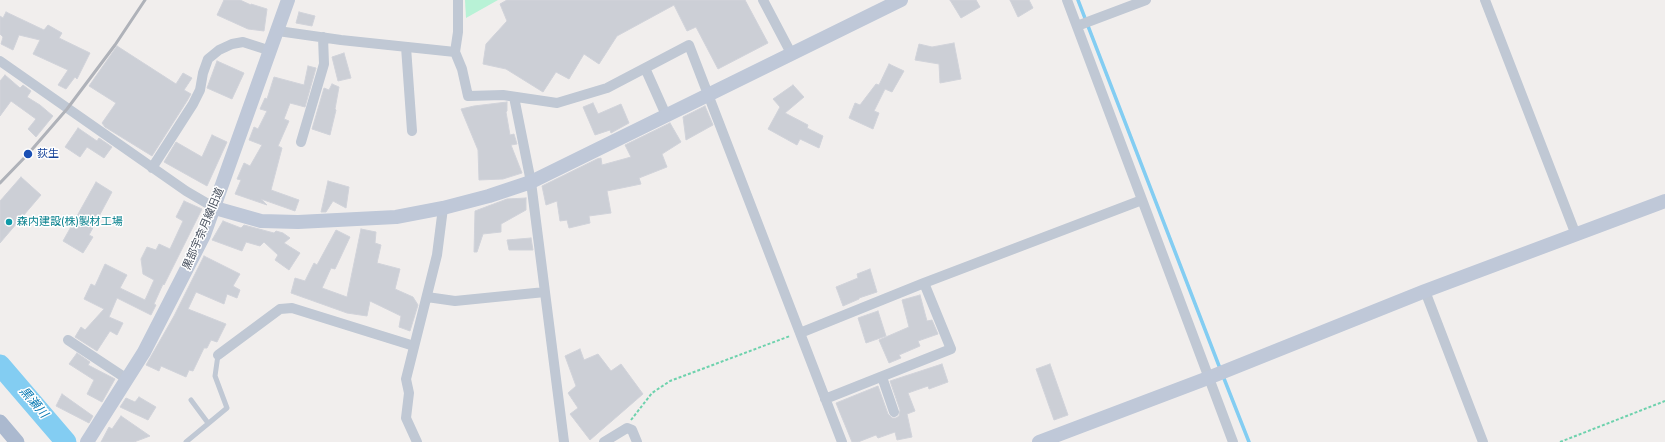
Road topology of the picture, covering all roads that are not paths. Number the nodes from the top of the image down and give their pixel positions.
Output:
1 (288, 0) edge
2 (458, 0) edge
3 (763, 0) edge
4 (901, 0) edge
5 (1067, 0) edge
6 (1146, 0) edge
7 (1485, 0) edge
8 (1077, 26) junction
9 (278, 31) junction
10 (323, 37) junction
11 (406, 47) junction
12 (271, 52) junction
13 (456, 52) junction
14 (792, 55) junction
15 (0, 61) edge
16 (644, 68) junction
17 (709, 95) junction
18 (514, 97) junction
19 (666, 115) junction
20 (412, 131) dead end
21 (301, 142) dead end
22 (152, 168) junction
23 (531, 182) junction
24 (1142, 200) junction
25 (1665, 201) edge
26 (215, 208) junction
27 (443, 208) junction
28 (1576, 235) junction
29 (924, 283) junction
30 (1425, 291) junction
31 (545, 292) junction
32 (427, 297) junction
33 (800, 333) junction
34 (68, 340) dead end
35 (414, 346) junction
36 (218, 355) joint
37 (882, 377) junction
38 (1208, 378) junction
39 (127, 379) junction
40 (825, 399) junction
41 (190, 400) dead end
42 (894, 412) dead end
43 (0, 422) edge
44 (208, 423) junction
45 (1060, 438) edge
46 (17, 442) edge
47 (87, 442) edge
48 (186, 442) edge
49 (417, 442) edge
50 (564, 442) edge
51 (604, 442) edge
52 (637, 442) edge
53 (842, 442) edge
54 (1039, 442) edge
55 (1234, 442) edge
56 (1483, 442) edge

1 - 9 street, 黒部宇奈月線旧道
2 - 13 street
3 - 14 street
4 - 14 street
5 - 8 street
6 - 8 street
7 - 28 street
8 - 24 street
9 - 10 street
9 - 12 street, 黒部宇奈月線旧道
10 - 11 street
10 - 21 street
11 - 13 street
11 - 20 street
12 - 22 street
12 - 26 street, 黒部宇奈月線旧道
13 - 18 street
14 - 17 street
15 - 22 street
16 - 17 street
16 - 18 street
16 - 19 street
17 - 19 street
17 - 33 street
18 - 23 street
19 - 23 street
22 - 26 street
23 - 27 street
23 - 31 street
24 - 29 street
24 - 38 street
25 - 28 street
26 - 27 street
26 - 39 street, 黒部宇奈月線旧道
27 - 32 street
28 - 30 street
29 - 33 street
29 - 37 street
30 - 38 street
30 - 56 street
31 - 32 street
31 - 50 street
32 - 35 street
33 - 40 street
34 - 39 street
35 - 36 street
35 - 49 street
36 - 44 lane
37 - 40 street
37 - 42 street
38 - 45 street
38 - 55 street
39 - 47 street, 黒部宇奈月線旧道
40 - 53 street
41 - 44 lane
43 - 46 main road
44 - 48 lane
45 - 54 street
51 - 52 street

